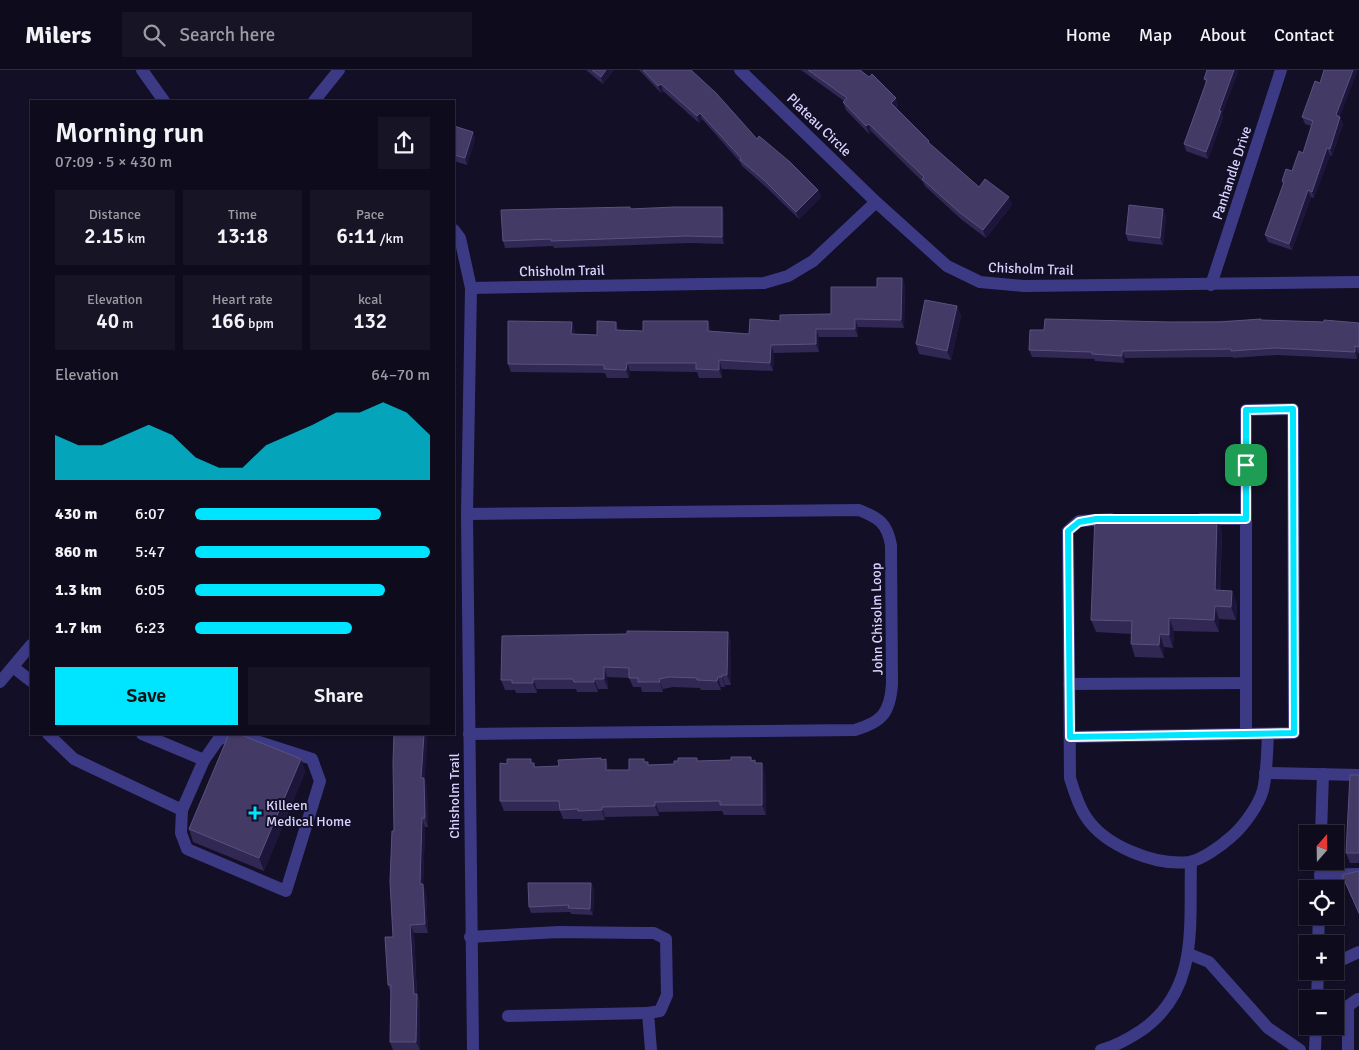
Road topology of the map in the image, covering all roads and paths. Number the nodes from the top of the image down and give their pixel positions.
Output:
1 (142, 70) edge
2 (340, 70) edge
3 (740, 70) edge
4 (1281, 70) edge
5 (163, 100) edge
6 (315, 100) edge
7 (876, 202) junction
8 (455, 231) edge
9 (1359, 282) edge
10 (1211, 285) junction
11 (471, 288) junction
12 (466, 514) junction
13 (1126, 519) edge
14 (1186, 519) edge
15 (1246, 519) junction
16 (30, 646) edge
17 (13, 667) junction
18 (30, 680) edge
19 (0, 682) edge
20 (1246, 683) junction
21 (1070, 684) junction
22 (469, 734) junction
23 (1246, 734) junction
24 (1268, 734) junction
25 (49, 735) edge
26 (144, 735) edge
27 (230, 735) edge
28 (236, 735) edge
29 (1070, 737) junction
30 (204, 760) junction
31 (1265, 773) junction
32 (1323, 774) junction
33 (1359, 775) edge
34 (182, 810) junction
35 (1322, 825) edge
36 (1191, 862) junction
37 (1320, 870) edge
38 (1359, 874) edge
39 (1320, 875) junction
40 (1320, 880) edge
41 (470, 936) junction
42 (1359, 952) edge
43 (1189, 954) junction
44 (1344, 959) edge
45 (1359, 1000) edge
46 (648, 1013) junction
47 (508, 1016) dead end
48 (1316, 1035) edge
49 (472, 1050) edge
50 (651, 1050) edge
51 (1101, 1050) edge
52 (1300, 1050) edge
53 (1315, 1050) edge
54 (1348, 1050) edge

1 - 5 street
2 - 6 street
3 - 7 street, Plateau Circle
4 - 10 street, Panhandle Drive
7 - 10 street, Chisholm Trail
7 - 11 street, Chisholm Trail
8 - 11 street
9 - 10 street, Chisholm Trail
11 - 12 street, Chisholm Trail
12 - 22 street, Chisholm Trail
12 - 22 street, John Chisolm Loop
13 - 21 street
14 - 15 street
15 - 20 street
15 - 24 street
16 - 17 street
17 - 18 street
17 - 19 street
20 - 21 street
20 - 23 street
21 - 29 street
22 - 41 street, Chisholm Trail
23 - 24 street
23 - 29 street
24 - 31 street
25 - 34 street
26 - 30 street
27 - 30 street
28 - 34 street
29 - 36 street
30 - 34 street
31 - 32 street
31 - 36 street
32 - 33 street
32 - 35 street
36 - 43 street
37 - 39 street
38 - 39 street
39 - 40 street
41 - 46 street
41 - 49 street, Chisholm Trail
42 - 44 street
43 - 51 street
43 - 52 street
45 - 54 street
46 - 47 street
46 - 50 street
48 - 53 street

